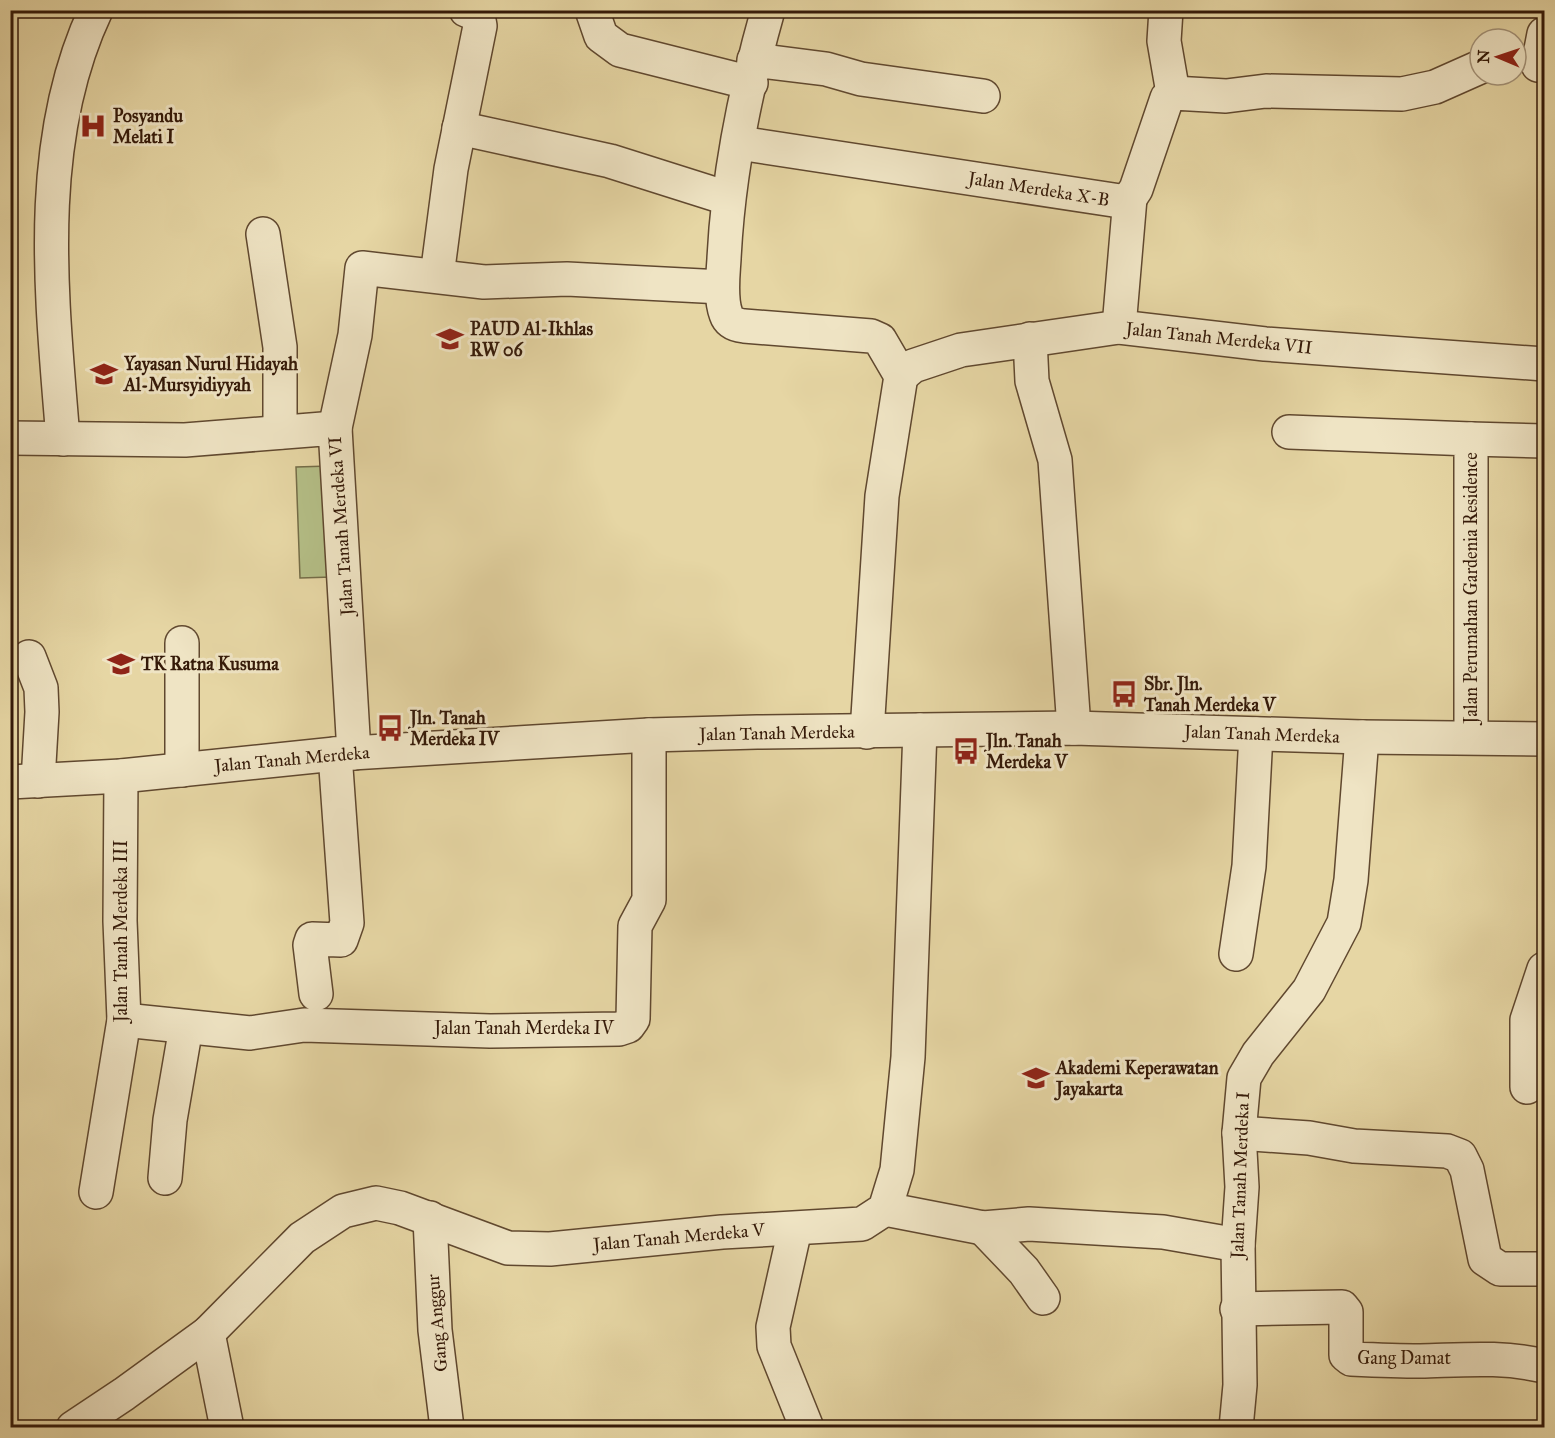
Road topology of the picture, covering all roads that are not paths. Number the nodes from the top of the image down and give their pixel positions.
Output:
1 (96, 10) edge
2 (466, 10) edge
3 (592, 10) edge
4 (768, 10) edge
5 (1166, 10) edge
6 (752, 72) junction
7 (1468, 72) edge
8 (1173, 93) junction
9 (983, 96) dead end
10 (459, 128) junction
11 (739, 143) junction
12 (727, 198) junction
13 (1130, 198) junction
14 (263, 234) dead end
15 (437, 276) junction
16 (722, 287) junction
17 (1119, 327) junction
18 (1030, 339) junction
19 (1545, 364) edge
20 (901, 376) junction
21 (335, 428) junction
22 (280, 432) junction
23 (1289, 432) dead end
24 (10, 438) edge
25 (63, 439) junction
26 (1471, 439) junction
27 (1545, 441) edge
28 (182, 644) dead end
29 (29, 657) dead end
30 (1074, 728) junction
31 (920, 730) junction
32 (867, 732) junction
33 (1256, 734) junction
34 (649, 735) junction
35 (1362, 737) junction
36 (1471, 737) junction
37 (1545, 740) edge
38 (344, 753) junction
39 (182, 770) junction
40 (121, 776) junction
41 (24, 782) edge
42 (1236, 954) dead end
43 (1545, 969) edge
44 (316, 994) dead end
45 (124, 1020) junction
46 (186, 1027) junction
47 (1527, 1087) dead end
48 (1239, 1133) junction
49 (165, 1178) dead end
50 (96, 1192) dead end
51 (885, 1209) junction
52 (430, 1218) junction
53 (795, 1228) junction
54 (983, 1228) junction
55 (1238, 1245) junction
56 (1545, 1269) edge
57 (1043, 1298) dead end
58 (1237, 1309) junction
59 (208, 1333) junction
60 (1545, 1366) edge
61 (72, 1428) edge
62 (227, 1428) edge
63 (447, 1428) edge
64 (807, 1428) edge
65 (1236, 1428) edge

1 - 25 street
2 - 10 street
3 - 6 street
4 - 6 street
5 - 8 street
6 - 9 street
6 - 11 street
7 - 8 street
8 - 13 street, Jalan Merdeka X-B
10 - 12 street
10 - 15 street
11 - 12 street
11 - 13 street, Jalan Merdeka X-B
12 - 16 street
13 - 17 street
14 - 22 street
15 - 16 street
15 - 21 street
16 - 20 street
17 - 18 street, Jalan Tanah Merdeka VII
17 - 19 street, Jalan Tanah Merdeka VII
18 - 20 street, Jalan Tanah Merdeka VII
18 - 30 street
20 - 32 street
21 - 22 street, Jalan Tanah Merdeka VI
21 - 38 street, Jalan Tanah Merdeka VI
22 - 25 street, Jalan Tanah Merdeka VI
23 - 26 street, Jalan Perumahan Gardenia Residence
24 - 25 street, Jalan Tanah Merdeka VI
26 - 27 street, Jalan Perumahan Gardenia Residence
26 - 36 street, Jalan Perumahan Gardenia Residence
28 - 39 street
29 - 41 street
30 - 31 street, Jalan Tanah Merdeka
30 - 33 street, Jalan Tanah Merdeka
31 - 32 street, Jalan Tanah Merdeka
31 - 51 street
32 - 34 street, Jalan Tanah Merdeka
33 - 35 street, Jalan Tanah Merdeka
33 - 42 street
34 - 38 street, Jalan Tanah Merdeka
34 - 46 street, Jalan Tanah Merdeka IV
35 - 36 street, Jalan Tanah Merdeka
35 - 48 street, Jalan Tanah Merdeka I
36 - 37 street, Jalan Tanah Merdeka
38 - 39 street, Jalan Tanah Merdeka
38 - 44 street, Jalan Tanah Merdeka VI
39 - 40 street, Jalan Tanah Merdeka
40 - 41 street, Jalan Tanah Merdeka
40 - 45 street, Jalan Tanah Merdeka III
43 - 47 street
45 - 46 street, Jalan Tanah Merdeka IV
45 - 50 street, Jalan Tanah Merdeka III
46 - 49 street
48 - 55 street, Jalan Tanah Merdeka I
48 - 56 street
51 - 53 street, Jalan Tanah Merdeka V
51 - 54 street
52 - 53 street, Jalan Tanah Merdeka V
52 - 59 street, Jalan Tanah Merdeka V
52 - 63 street, Gang Anggur
53 - 64 street
54 - 55 street
54 - 57 street
55 - 58 street, Jalan Tanah Merdeka I
58 - 60 street, Gang Damat
58 - 65 street, Jalan Tanah Merdeka I
59 - 61 street, Jalan Tanah Merdeka V
59 - 62 street

